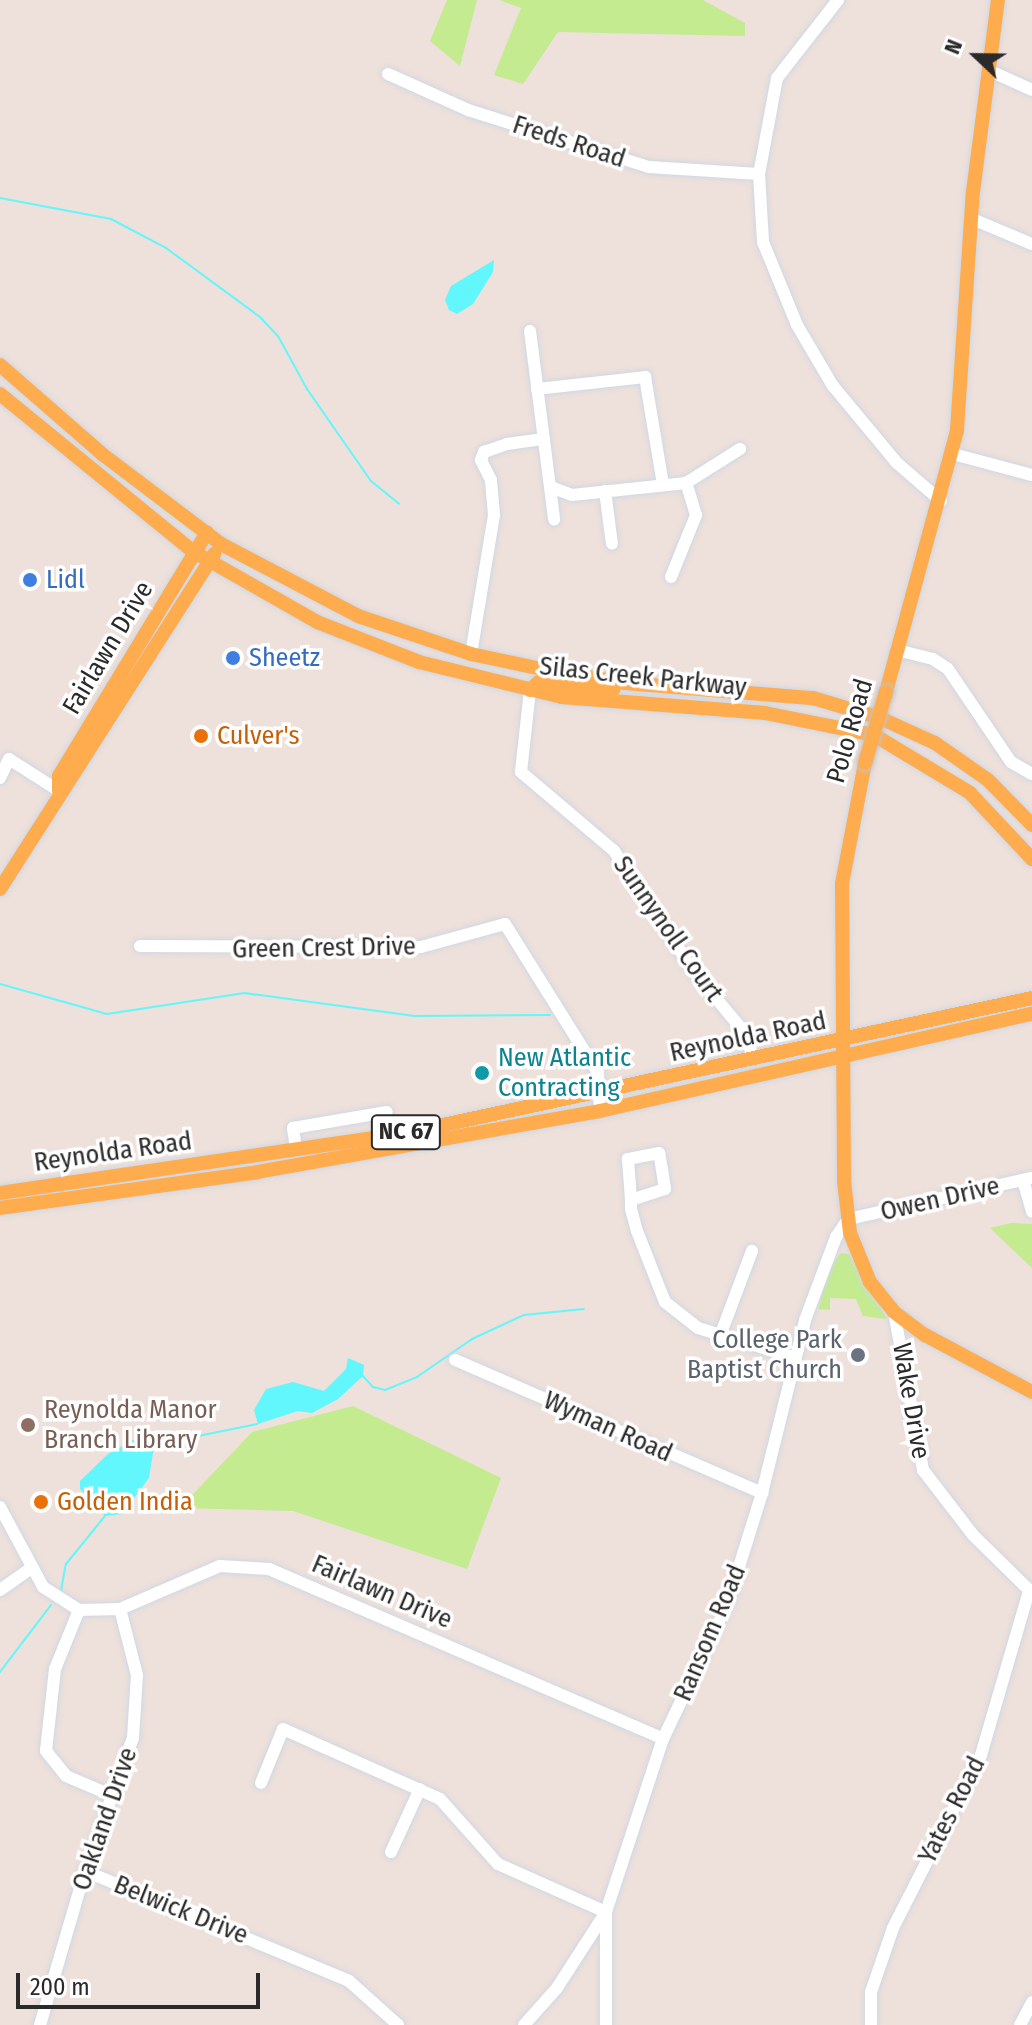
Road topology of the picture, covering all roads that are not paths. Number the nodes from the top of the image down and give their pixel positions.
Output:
1 (838, 0) edge
2 (998, 0) edge
3 (988, 70) junction
4 (388, 74) dead end
5 (1032, 90) edge
6 (759, 174) junction
7 (970, 218) junction
8 (1032, 244) edge
9 (530, 331) dead end
10 (0, 365) edge
11 (537, 389) junction
12 (0, 394) edge
13 (544, 439) junction
14 (740, 449) dead end
15 (953, 454) junction
16 (1032, 475) edge
17 (686, 483) junction
18 (663, 484) junction
19 (553, 488) junction
20 (605, 491) junction
21 (941, 501) junction
22 (554, 519) dead end
23 (207, 533) junction
24 (221, 544) junction
25 (612, 544) dead end
26 (194, 552) junction
27 (210, 562) junction
28 (671, 577) dead end
29 (897, 650) junction
30 (471, 654) junction
31 (674, 685) junction
32 (530, 690) junction
33 (1032, 774) edge
34 (0, 778) edge
35 (59, 791) junction
36 (1032, 825) edge
37 (1032, 859) edge
38 (0, 889) edge
39 (140, 946) dead end
40 (1032, 998) edge
41 (1032, 1014) edge
42 (843, 1047) junction
43 (753, 1058) junction
44 (601, 1095) junction
45 (600, 1111) junction
46 (387, 1112) dead end
47 (296, 1148) junction
48 (1028, 1179) edge
49 (0, 1193) edge
50 (631, 1200) dead end
51 (0, 1208) edge
52 (1032, 1212) edge
53 (848, 1219) junction
54 (752, 1251) dead end
55 (894, 1312) junction
56 (720, 1336) junction
57 (796, 1358) junction
58 (455, 1360) dead end
59 (1032, 1392) edge
60 (762, 1493) junction
61 (0, 1507) edge
62 (30, 1569) junction
63 (0, 1590) edge
64 (1031, 1592) edge
65 (77, 1609) junction
66 (120, 1609) junction
67 (663, 1739) junction
68 (261, 1783) dead end
69 (420, 1789) junction
70 (113, 1796) junction
71 (391, 1852) dead end
72 (85, 1871) junction
73 (606, 1912) junction
74 (1032, 2002) edge
75 (40, 2025) edge
76 (398, 2025) edge
77 (524, 2025) edge
78 (606, 2025) edge
79 (871, 2025) edge
80 (1020, 2025) edge

1 - 6 street
2 - 3 main road, Polo Road
3 - 5 street
3 - 7 main road, Polo Road
4 - 6 street, Freds Road
6 - 21 street
7 - 8 street
7 - 15 main road, Polo Road
9 - 11 street
10 - 23 main road, Silas Creek Parkway
11 - 13 street
11 - 18 street
12 - 26 main road, Silas Creek Parkway
13 - 19 street
13 - 30 street
14 - 17 street
15 - 16 street
15 - 21 main road, Polo Road
17 - 18 street
17 - 28 street
18 - 20 street
19 - 20 street
19 - 22 street
20 - 25 street
21 - 29 main road, Polo Road
23 - 24 main road, Silas Creek Parkway
23 - 26 main road, Fairlawn Drive
24 - 27 main road, Fairlawn Drive
24 - 30 main road, Silas Creek Parkway
26 - 27 main road, Silas Creek Parkway
26 - 35 main road, Fairlawn Drive
27 - 32 main road, Silas Creek Parkway
27 - 35 main road, Fairlawn Drive
29 - 33 street
29 - 42 main road, Polo Road, bridge
30 - 31 main road, Silas Creek Parkway
31 - 32 main road
31 - 36 main road, Silas Creek Parkway
32 - 37 main road, Silas Creek Parkway
32 - 43 street, Sunnynoll Court
34 - 35 street
35 - 38 main road, Fairlawn Drive
39 - 44 street, Green Crest Drive
40 - 42 main road, Reynolda Road / NC 67
41 - 42 main road, Reynolda Road / NC 67
42 - 43 main road, Reynolda Road / NC 67
42 - 45 main road, Reynolda Road / NC 67
42 - 53 main road, Polo Road
43 - 44 main road, Reynolda Road / NC 67
44 - 45 street
44 - 47 main road, Reynolda Road / NC 67
45 - 51 main road, Reynolda Road / NC 67
46 - 47 street
47 - 49 main road, Reynolda Road / NC 67
48 - 52 street
48 - 53 street, Owen Drive
50 - 56 street
53 - 55 main road, Polo Road
53 - 57 street, Ransom Road
54 - 56 street
55 - 59 main road, Polo Road
55 - 64 street, Wake Drive
56 - 57 street
57 - 60 street, Ransom Road
58 - 60 street, Wyman Road
60 - 67 street, Ransom Road
61 - 62 street
62 - 63 street
62 - 65 street
64 - 79 street, Yates Road
65 - 66 street, Fairlawn Drive
65 - 70 street
66 - 67 street, Fairlawn Drive
66 - 70 street, Oakland Drive
67 - 73 street, Ransom Road
68 - 69 street
69 - 71 street
69 - 73 street
70 - 72 street, Oakland Drive
72 - 75 street, Oakland Drive
72 - 76 street, Belwick Drive
73 - 77 street, Ransom Road
73 - 78 street
74 - 80 street

